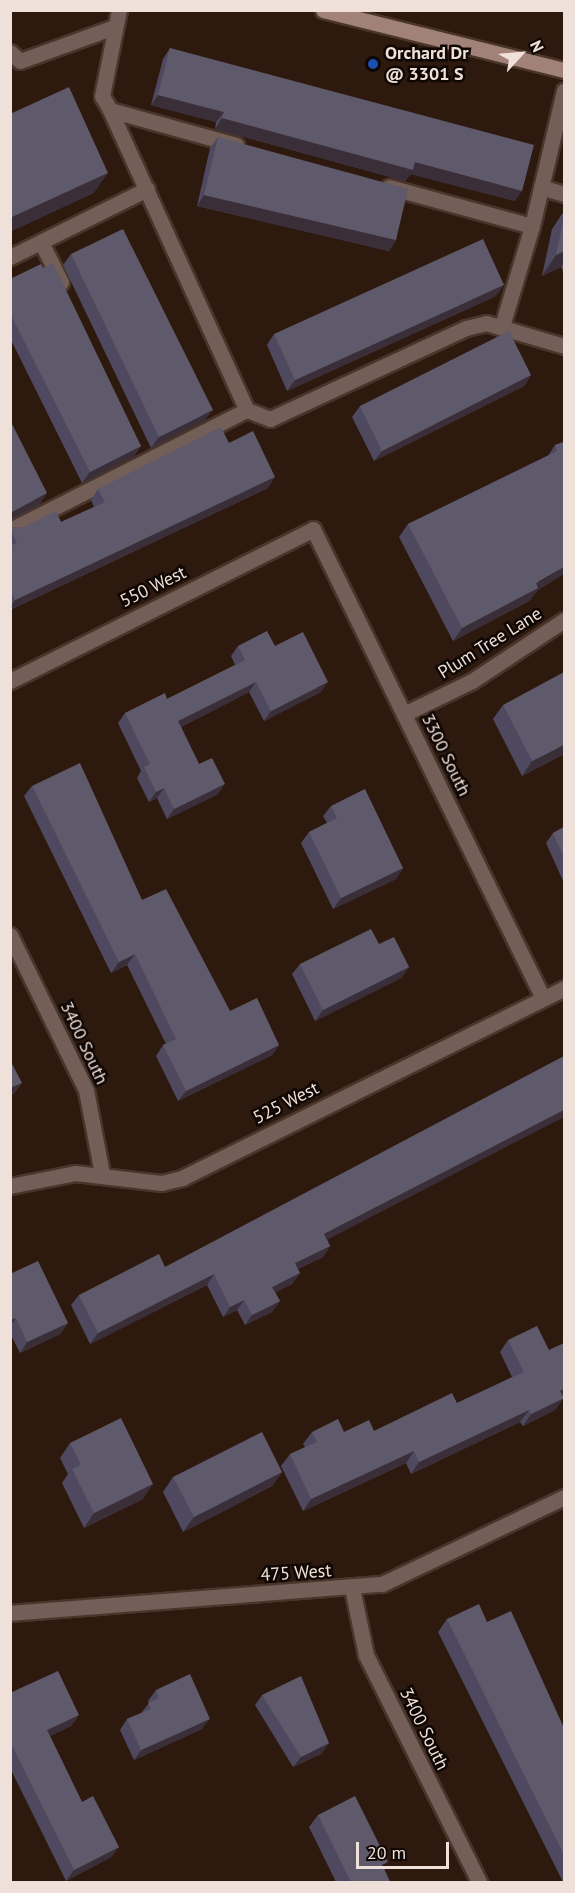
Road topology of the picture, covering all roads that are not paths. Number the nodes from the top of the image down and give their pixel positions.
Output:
1 (119, 10) edge
2 (323, 10) edge
3 (359, 15) edge
4 (114, 27) junction
5 (14, 60) edge
6 (564, 70) edge
7 (564, 90) edge
8 (110, 110) junction
9 (258, 151) edge
10 (372, 183) edge
11 (541, 187) junction
12 (147, 189) junction
13 (564, 194) edge
14 (532, 226) junction
15 (41, 242) junction
16 (10, 257) edge
17 (66, 294) edge
18 (502, 326) junction
19 (564, 346) edge
20 (248, 410) junction
21 (137, 440) edge
22 (147, 461) junction
23 (313, 529) joint
24 (10, 530) edge
25 (564, 620) edge
26 (10, 681) edge
27 (404, 714) junction
28 (10, 935) edge
29 (564, 987) edge
30 (543, 998) junction
31 (102, 1174) junction
32 (10, 1186) edge
33 (564, 1497) edge
34 (352, 1588) junction
35 (10, 1612) edge
36 (478, 1882) edge

1 - 4 street
2 - 3 main road
3 - 6 main road
4 - 5 street
4 - 8 street
7 - 11 street
8 - 9 street
8 - 12 street
10 - 14 street
11 - 13 street
11 - 14 street
12 - 15 street
12 - 20 street
14 - 18 street
15 - 16 street
15 - 17 street
18 - 19 street
18 - 20 street
20 - 22 street
21 - 22 street
22 - 24 street
23 - 26 street, 550 West
23 - 27 street, 3300 South
25 - 27 street, Plum Tree Lane
27 - 30 street, 3300 South
28 - 31 street, 3400 South
29 - 30 street, 525 West
30 - 31 street, 525 West
31 - 32 street, 525 West
33 - 34 street, 475 West
34 - 35 street, 475 West
34 - 36 street, 3400 South

